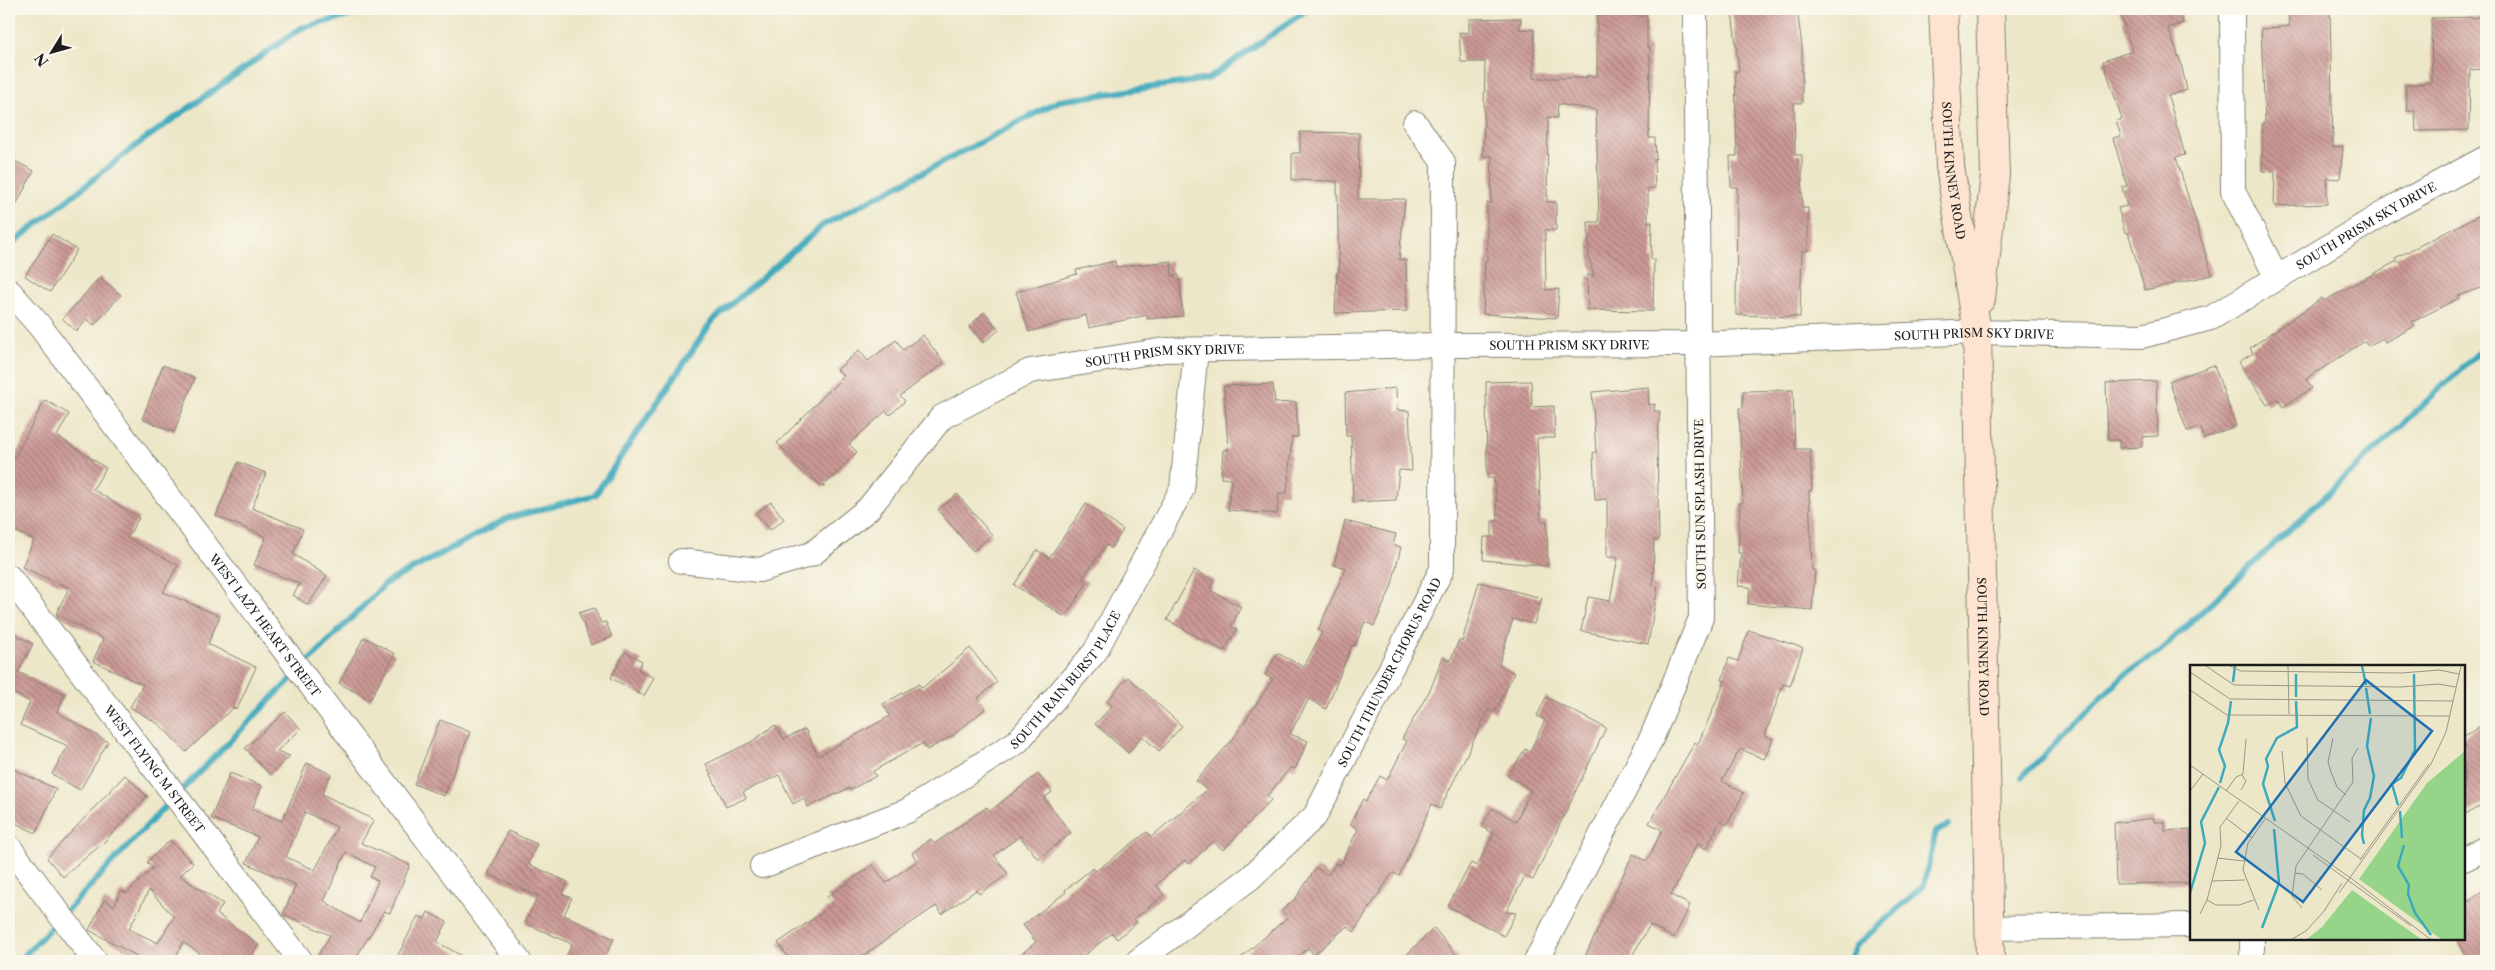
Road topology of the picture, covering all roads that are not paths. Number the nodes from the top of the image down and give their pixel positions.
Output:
1 (1694, 9) edge
2 (1943, 9) edge
3 (1990, 9) edge
4 (2232, 9) edge
5 (1415, 122) dead end
6 (2486, 158) edge
7 (2277, 278) junction
8 (9, 291) edge
9 (1977, 332) junction
10 (1698, 344) junction
11 (1442, 345) junction
12 (1196, 350) junction
13 (681, 560) dead end
14 (9, 577) edge
15 (9, 846) edge
16 (2486, 848) edge
17 (2465, 859) edge
18 (762, 866) dead end
19 (2190, 925) edge
20 (1989, 928) junction
21 (2252, 940) edge
22 (95, 961) edge
23 (301, 961) edge
24 (519, 961) edge
25 (1138, 961) edge
26 (1536, 961) edge
27 (1990, 961) edge
28 (2252, 961) edge

1 - 10 street, SOUTH SUN SPLASH DRIVE
2 - 9 main road, SOUTH KINNEY ROAD
3 - 9 main road, SOUTH KINNEY ROAD
4 - 7 street
5 - 11 street, SOUTH THUNDER CHORUS ROAD
6 - 7 street, SOUTH PRISM SKY DRIVE
7 - 9 street, SOUTH PRISM SKY DRIVE
8 - 24 street, WEST LAZY HEART STREET
9 - 10 street, SOUTH PRISM SKY DRIVE
9 - 20 main road, SOUTH KINNEY ROAD
10 - 11 street, SOUTH PRISM SKY DRIVE
10 - 26 street, SOUTH SUN SPLASH DRIVE
11 - 12 street, SOUTH PRISM SKY DRIVE
11 - 25 street, SOUTH THUNDER CHORUS ROAD
12 - 13 street, SOUTH PRISM SKY DRIVE
12 - 18 street, SOUTH RAIN BURST PLACE
14 - 23 street, WEST FLYING M STREET
15 - 22 street
16 - 17 street
19 - 20 street
20 - 27 main road, SOUTH KINNEY ROAD
21 - 28 street

